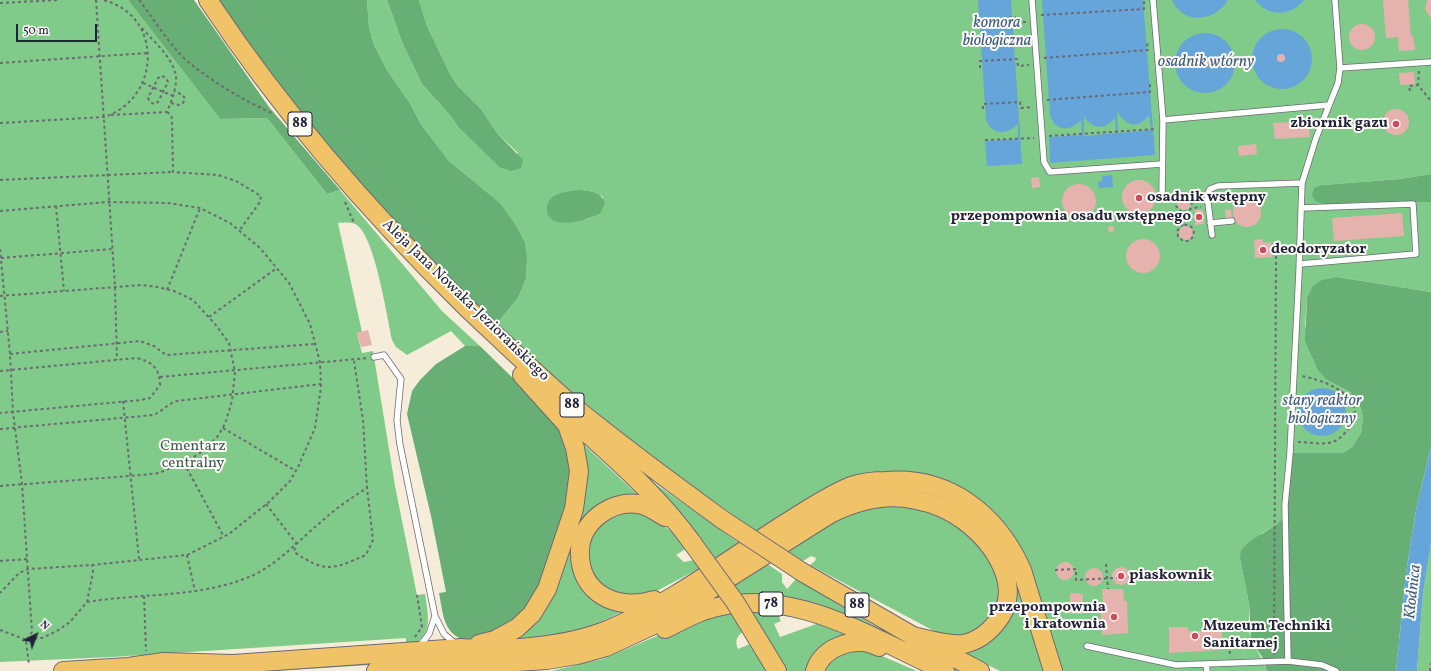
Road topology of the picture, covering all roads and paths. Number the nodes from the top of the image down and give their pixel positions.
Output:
1 (58, 0) edge
2 (96, 0) edge
3 (104, 0) edge
4 (140, 0) edge
5 (208, 0) edge
6 (1032, 0) edge
7 (1153, 0) edge
8 (1335, 0) edge
9 (1144, 1) edge
10 (0, 3) edge
11 (1041, 15) dead end
12 (1033, 22) junction
13 (977, 24) dead end
14 (138, 25) junction
15 (1147, 43) dead end
16 (148, 53) junction
17 (100, 56) junction
18 (1044, 58) dead end
19 (1418, 62) junction
20 (1431, 62) edge
21 (0, 63) edge
22 (1036, 65) junction
23 (980, 68) dead end
24 (1340, 68) junction
25 (143, 83) junction
26 (1418, 84) junction
27 (1150, 85) dead end
28 (153, 88) junction
29 (174, 91) junction
30 (163, 92) junction
31 (1410, 92) dead end
32 (173, 96) junction
33 (1047, 99) dead end
34 (1431, 101) edge
35 (171, 103) junction
36 (1329, 105) junction
37 (1039, 107) junction
38 (983, 110) dead end
39 (167, 112) junction
40 (272, 113) dead end
41 (110, 115) junction
42 (104, 117) junction
43 (1163, 120) junction
44 (0, 123) edge
45 (1154, 129) dead end
46 (1049, 136) dead end
47 (1041, 138) junction
48 (985, 140) dead end
49 (1162, 164) junction
50 (173, 172) junction
51 (107, 174) junction
52 (0, 180) edge
53 (1302, 183) junction
54 (1164, 196) joint
55 (343, 197) dead end
56 (1178, 198) junction
57 (109, 202) junction
58 (56, 206) junction
59 (1202, 207) dead end
60 (200, 208) junction
61 (1192, 208) junction
62 (1301, 208) junction
63 (0, 211) edge
64 (1182, 212) junction
65 (1232, 221) dead end
66 (354, 223) dead end
67 (1210, 223) junction
68 (1183, 224) junction
69 (239, 231) junction
70 (1212, 235) dead end
71 (113, 248) junction
72 (0, 250) edge
73 (1300, 251) junction
74 (60, 253) junction
75 (1, 258) junction
76 (1300, 264) junction
77 (277, 268) junction
78 (433, 274) junction
79 (115, 287) junction
80 (167, 290) junction
81 (64, 291) junction
82 (0, 296) edge
83 (5, 296) junction
84 (209, 317) junction
85 (8, 331) junction
86 (0, 332) edge
87 (315, 344) junction
88 (116, 345) junction
89 (230, 349) junction
90 (10, 354) junction
91 (374, 357) joint
92 (118, 360) junction
93 (354, 361) junction
94 (320, 362) junction
95 (11, 370) junction
96 (0, 371) edge
97 (235, 372) junction
98 (522, 375) junction
99 (1294, 376) junction
100 (160, 377) junction
101 (321, 384) junction
102 (234, 394) junction
103 (123, 401) junction
104 (13, 412) junction
105 (0, 413) edge
106 (124, 418) junction
107 (15, 427) junction
108 (222, 428) junction
109 (0, 429) edge
110 (1290, 441) junction
111 (184, 463) junction
112 (296, 471) junction
113 (131, 476) junction
114 (22, 484) junction
115 (0, 486) edge
116 (367, 488) junction
117 (266, 504) junction
118 (224, 537) junction
119 (296, 543) junction
120 (693, 544) junction
121 (187, 555) junction
122 (28, 558) junction
123 (139, 559) junction
124 (0, 561) edge
125 (1106, 564) dead end
126 (92, 565) junction
127 (28, 569) junction
128 (1056, 570) dead end
129 (706, 574) junction
130 (1130, 577) dead end
131 (1107, 578) junction
132 (1108, 589) dead end
133 (195, 591) junction
134 (0, 593) edge
135 (144, 596) junction
136 (87, 602) junction
137 (435, 616) junction
138 (0, 630) edge
139 (913, 636) junction
140 (29, 639) junction
141 (1222, 641) dead end
142 (1086, 646) dead end
143 (606, 647) junction
144 (461, 648) junction
145 (417, 651) junction
146 (146, 653) dead end
147 (1274, 655) dead end
148 (1237, 657) dead end
149 (1223, 658) dead end
150 (1230, 658) junction
151 (1288, 661) junction
152 (512, 663) junction
153 (1431, 663) edge
154 (1206, 664) junction
155 (29, 665) dead end
156 (128, 668) junction
157 (939, 668) edge
158 (1330, 668) junction
159 (62, 671) edge
160 (165, 671) edge
161 (376, 671) edge
162 (493, 671) edge
163 (777, 671) edge
164 (815, 671) edge
165 (980, 671) edge
166 (1053, 671) edge
167 (1207, 671) edge
168 (1324, 671) edge
169 (1336, 671) edge
170 (1430, 671) edge

1 - 10 path
2 - 17 path
3 - 14 path
4 - 40 path
5 - 78 main road, Aleja Jana Nowaka-Jeziorańskiego / 88
6 - 12 lane
7 - 43 lane
8 - 24 lane
9 - 11 path
12 - 13 path
12 - 22 lane
14 - 16 path
14 - 29 path
15 - 18 path
16 - 17 path
16 - 25 path
17 - 21 path
17 - 42 path
19 - 20 lane
19 - 24 lane
19 - 26 path
22 - 23 path
22 - 37 lane
24 - 36 lane
25 - 28 path
25 - 41 path
26 - 31 path
26 - 34 path
27 - 33 path
28 - 30 path
28 - 30 path
28 - 30 path
29 - 32 path
29 - 35 path
30 - 32 path
32 - 35 path
35 - 39 path
36 - 43 lane
36 - 53 lane
37 - 38 path
37 - 47 lane
39 - 41 path
39 - 50 path
41 - 42 path
42 - 44 path
42 - 51 path
43 - 49 lane
45 - 46 path
47 - 48 path
47 - 49 lane
49 - 54 lane
50 - 51 path
50 - 69 path
51 - 52 path
51 - 57 path
53 - 62 lane
53 - 67 lane
54 - 56 path
55 - 66 path
56 - 61 path
56 - 64 path
57 - 58 path
57 - 60 path
57 - 71 path
58 - 63 path
58 - 74 path
59 - 61 path
60 - 69 path
60 - 80 path
61 - 64 path
62 - 73 lane
62 - 76 lane
64 - 68 path
65 - 67 lane
67 - 70 lane
68 - 68 path
69 - 77 path
71 - 74 path
71 - 79 path
72 - 75 path
73 - 76 lane
73 - 147 path
74 - 75 path
74 - 81 path
75 - 83 path
76 - 99 lane
77 - 84 path
77 - 87 path
78 - 98 main road
78 - 139 main road, Aleja Jana Nowaka-Jeziorańskiego / 88, bridge
79 - 80 path
79 - 81 path
79 - 88 path
80 - 84 path
81 - 83 path
82 - 83 path
83 - 85 path
84 - 89 path
85 - 86 path
85 - 90 path
87 - 89 path
87 - 94 path
88 - 89 path
88 - 90 path
88 - 92 path
89 - 97 path
90 - 95 path
91 - 93 path
91 - 137 lane
92 - 95 path
92 - 100 path
93 - 94 path
93 - 116 path
94 - 97 path
94 - 101 path
95 - 96 path
95 - 104 path
97 - 100 path
97 - 102 path
98 - 120 main road
98 - 144 main road
99 - 110 lane
99 - 110 path
100 - 103 path
101 - 102 path
101 - 112 path
102 - 106 path
102 - 108 path
103 - 104 path
103 - 106 path
104 - 105 path
104 - 107 path
106 - 107 path
106 - 113 path
107 - 109 path
107 - 114 path
108 - 111 path
108 - 112 path
110 - 151 lane
111 - 113 path
111 - 118 path
112 - 117 path
113 - 114 path
113 - 123 path
114 - 115 path
114 - 122 path
116 - 119 path
116 - 119 path
117 - 118 path
117 - 119 path
118 - 121 path
119 - 133 path
120 - 129 main road
120 - 163 main road, bridge
121 - 123 path
121 - 133 path
122 - 124 path
122 - 127 path
123 - 126 path
125 - 131 path
126 - 127 path
126 - 136 path
127 - 134 path
127 - 140 path
128 - 131 path
129 - 144 main road
129 - 166 main road
130 - 131 path
131 - 132 path
133 - 135 path
135 - 136 path
135 - 146 path
136 - 140 path
137 - 144 lane
137 - 145 lane
138 - 140 path
139 - 143 main road
139 - 165 main road, Aleja Jana Nowaka-Jeziorańskiego / 88
140 - 155 path
141 - 150 path
142 - 154 lane
143 - 152 main road, 78
143 - 157 main road, 78
144 - 145 main road
145 - 156 main road
148 - 150 path
149 - 150 path
151 - 154 lane
151 - 158 lane
152 - 161 main road, 78
152 - 162 lane
153 - 170 path
154 - 167 lane
156 - 159 main road
156 - 160 main road
157 - 164 main road
158 - 168 lane
158 - 169 lane

